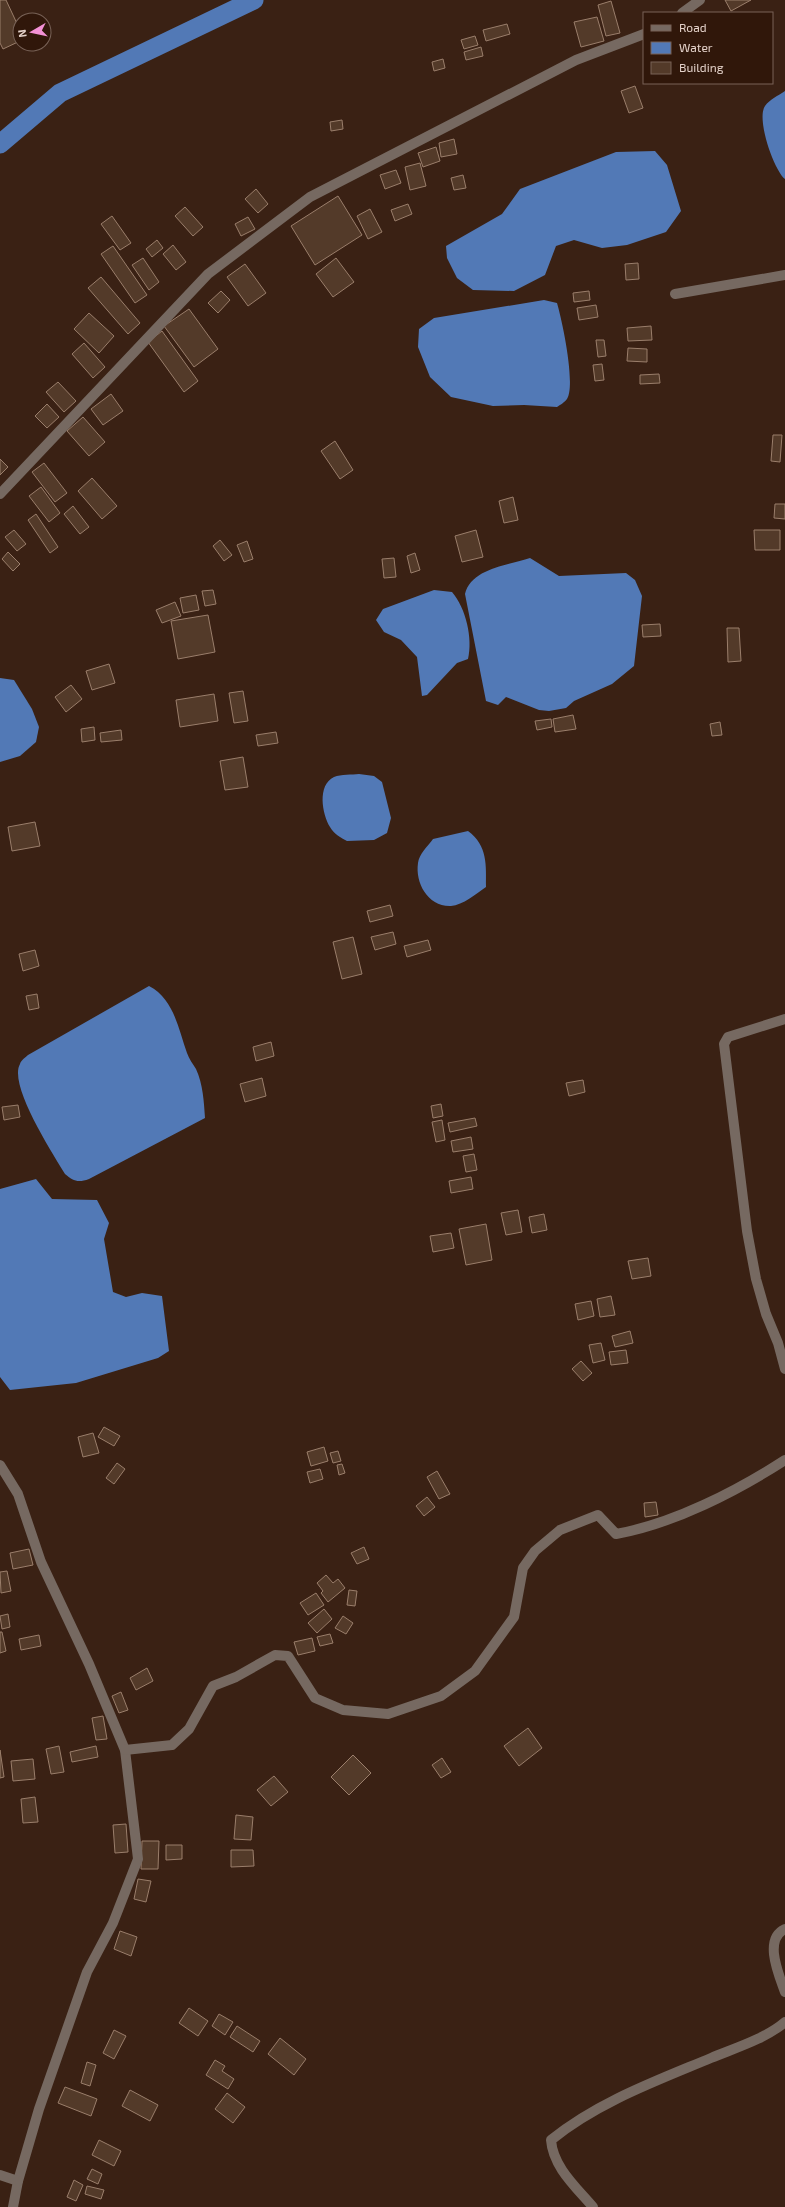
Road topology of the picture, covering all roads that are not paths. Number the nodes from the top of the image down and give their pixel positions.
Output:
1 (700, 0) edge
2 (683, 12) edge
3 (643, 34) edge
4 (785, 275) edge
5 (675, 294) dead end
6 (0, 494) edge
7 (785, 1019) edge
8 (785, 1369) edge
9 (785, 1460) edge
10 (0, 1465) edge
11 (125, 1750) junction
12 (785, 1929) edge
13 (785, 1992) edge
14 (785, 2022) edge
15 (0, 2175) edge
16 (18, 2182) junction
17 (13, 2207) edge
18 (593, 2207) edge

1 - 2 street
3 - 6 street
4 - 5 street
7 - 8 street
9 - 11 street
10 - 11 street
11 - 16 street
12 - 13 street
14 - 18 street
15 - 16 street
16 - 17 street

